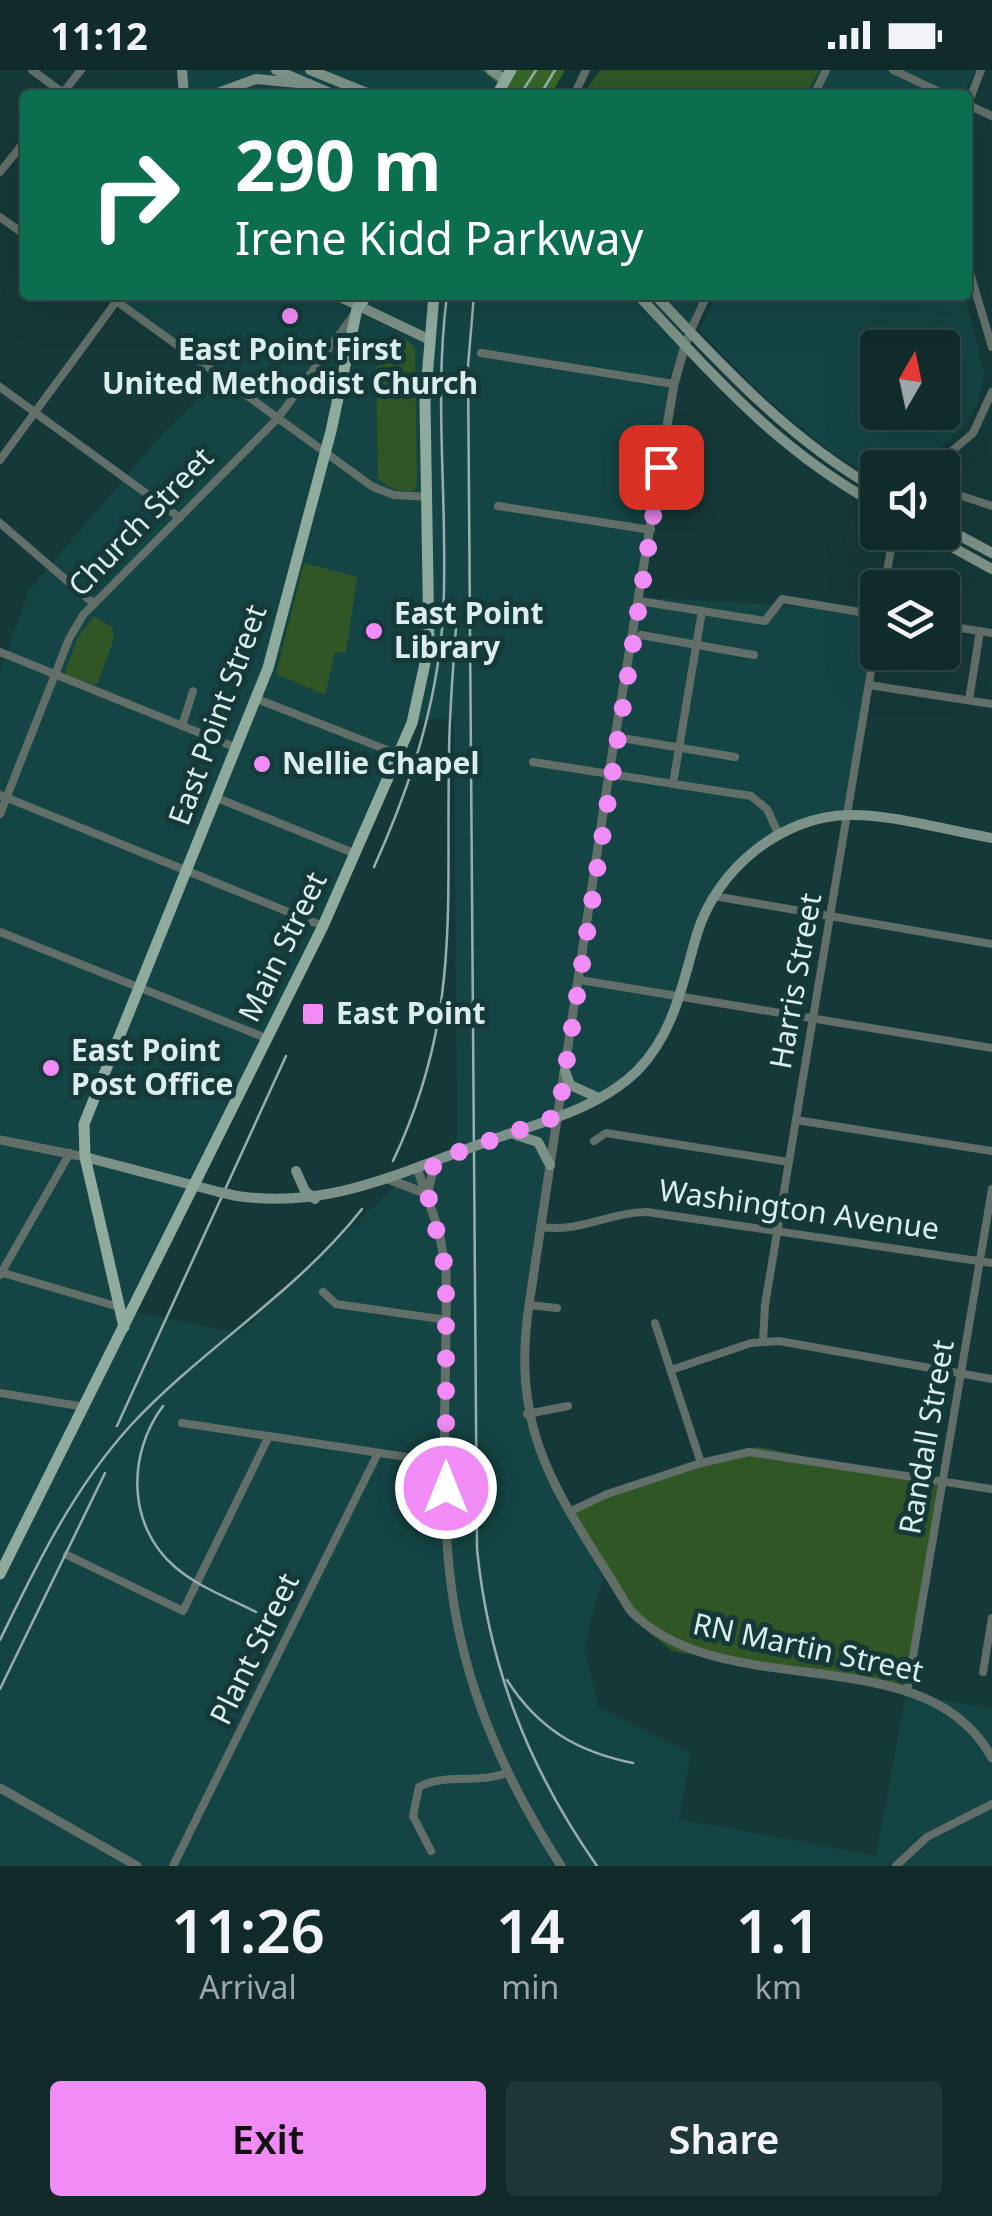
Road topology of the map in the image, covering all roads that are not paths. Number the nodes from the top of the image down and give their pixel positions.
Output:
1 (32, 70) edge
2 (276, 70) edge
3 (310, 70) edge
4 (491, 70) edge
5 (893, 70) edge
6 (982, 70) edge
7 (508, 75) edge
8 (309, 84) junction
9 (58, 90) edge
10 (226, 90) edge
11 (323, 90) edge
12 (360, 90) edge
13 (935, 90) edge
14 (972, 94) edge
15 (20, 146) edge
16 (0, 172) edge
17 (972, 279) edge
18 (118, 300) edge
19 (122, 300) edge
20 (344, 300) edge
21 (363, 300) edge
22 (433, 300) edge
23 (643, 300) edge
24 (660, 300) edge
25 (705, 300) edge
26 (992, 300) edge
27 (979, 302) junction
28 (357, 309) junction
29 (690, 332) junction
30 (428, 339) junction
31 (685, 344) junction
32 (992, 346) edge
33 (481, 354) dead end
34 (674, 384) junction
35 (0, 387) edge
36 (992, 392) edge
37 (34, 412) junction
38 (278, 418) junction
39 (953, 450) edge
40 (325, 452) junction
41 (0, 460) edge
42 (860, 478) edge
43 (860, 494) edge
44 (960, 496) edge
45 (428, 498) junction
46 (498, 506) dead end
47 (992, 506) edge
48 (180, 518) junction
49 (0, 523) edge
50 (650, 530) junction
51 (960, 536) edge
52 (958, 550) edge
53 (992, 554) edge
54 (992, 569) edge
55 (638, 601) junction
56 (94, 604) junction
57 (702, 611) junction
58 (860, 612) edge
59 (960, 628) edge
60 (980, 631) junction
61 (992, 633) edge
62 (642, 635) dead end
63 (696, 644) junction
64 (0, 652) edge
65 (754, 654) dead end
66 (871, 670) edge
67 (55, 674) junction
68 (868, 686) junction
69 (193, 691) dead end
70 (257, 699) junction
71 (969, 700) junction
72 (992, 704) edge
73 (182, 726) junction
74 (628, 739) dead end
75 (237, 748) junction
76 (679, 748) junction
77 (400, 755) junction
78 (735, 757) dead end
79 (533, 762) dead end
80 (612, 775) junction
81 (673, 784) junction
82 (3, 796) edge
83 (216, 798) junction
84 (0, 814) edge
85 (848, 814) junction
86 (779, 835) junction
87 (992, 838) edge
88 (356, 854) junction
89 (187, 870) junction
90 (714, 896) junction
91 (830, 917) junction
92 (323, 926) junction
93 (0, 932) edge
94 (992, 944) edge
95 (580, 980) junction
96 (139, 988) junction
97 (682, 995) junction
98 (813, 1018) junction
99 (266, 1038) junction
100 (992, 1048) edge
101 (565, 1070) junction
102 (600, 1098) junction
103 (558, 1116) junction
104 (796, 1120) junction
105 (84, 1124) junction
106 (497, 1138) junction
107 (0, 1140) edge
108 (594, 1141) dead end
109 (992, 1151) edge
110 (70, 1152) junction
111 (86, 1158) junction
112 (440, 1159) junction
113 (789, 1162) junction
114 (550, 1165) junction
115 (417, 1168) junction
116 (296, 1171) dead end
117 (388, 1178) junction
118 (194, 1186) junction
119 (992, 1190) edge
120 (428, 1195) junction
121 (314, 1199) junction
122 (541, 1226) junction
123 (777, 1233) junction
124 (980, 1261) junction
125 (992, 1263) edge
126 (1, 1273) edge
127 (322, 1292) dead end
128 (529, 1305) junction
129 (120, 1307) junction
130 (557, 1308) dead end
131 (447, 1320) junction
132 (655, 1323) dead end
133 (124, 1327) junction
134 (762, 1341) junction
135 (671, 1370) junction
136 (960, 1374) junction
137 (992, 1379) edge
138 (0, 1393) edge
139 (84, 1406) junction
140 (568, 1406) dead end
141 (527, 1414) junction
142 (182, 1423) dead end
143 (268, 1436) junction
144 (378, 1453) junction
145 (701, 1462) junction
146 (446, 1463) junction
147 (942, 1481) junction
148 (992, 1489) edge
149 (571, 1512) junction
150 (8, 1546) edge
151 (67, 1555) dead end
152 (0, 1574) edge
153 (992, 1618) edge
154 (983, 1672) dead end
155 (908, 1692) junction
156 (992, 1758) edge
157 (506, 1773) junction
158 (0, 1788) edge
159 (992, 1804) edge
160 (431, 1851) dead end
161 (137, 1866) edge
162 (173, 1866) edge
163 (561, 1866) edge
164 (896, 1866) edge

1 - 9 street
2 - 8 main road
3 - 12 main road
4 - 7 main road
5 - 13 street
6 - 14 street
8 - 10 main road
8 - 11 main road
15 - 16 street
17 - 27 street
18 - 37 street
19 - 38 street
20 - 28 main road
21 - 28 main road, Church Street
22 - 30 main road, Main Street
23 - 31 main road
24 - 29 main road
25 - 29 street
26 - 27 street
27 - 32 street
28 - 30 main road
28 - 38 street, Church Street
28 - 40 main road, East Point Street
29 - 31 street, RN Martin Street
29 - 42 main road
30 - 45 main road, Main Street
31 - 34 street, RN Martin Street
31 - 43 main road
33 - 34 street
34 - 50 street, RN Martin Street
35 - 37 street
36 - 39 street
37 - 41 street
37 - 48 street
38 - 40 street
38 - 48 street, Church Street
40 - 45 street
40 - 70 main road, East Point Street
44 - 47 street
45 - 77 main road, Main Street
46 - 50 street
48 - 56 street, Church Street
49 - 56 street
50 - 55 street, RN Martin Street
51 - 53 main road
52 - 54 main road
55 - 57 street
55 - 80 street, RN Martin Street
56 - 67 street, Church Street
57 - 58 street
57 - 63 street
59 - 60 street
60 - 61 street
60 - 71 street
62 - 63 street
63 - 65 street
63 - 76 street
64 - 67 street
66 - 68 street, Harris Street
67 - 73 street
67 - 82 street, Church Street
68 - 71 street
68 - 85 street, Harris Street
69 - 73 street
70 - 75 main road, East Point Street
70 - 77 street
71 - 72 street
73 - 75 street
74 - 76 street
75 - 83 main road, East Point Street
76 - 78 street
76 - 81 street
77 - 88 main road, Main Street
79 - 80 street
80 - 81 street
80 - 95 street, RN Martin Street
81 - 86 street
82 - 84 street, Church Street
82 - 89 street
83 - 88 street
83 - 89 main road, East Point Street
85 - 86 main road
85 - 87 main road
85 - 91 street, Harris Street
86 - 90 main road
88 - 92 main road, Main Street
89 - 92 street
89 - 96 main road, East Point Street
90 - 91 street
90 - 97 main road
91 - 94 street
91 - 98 street, Harris Street
92 - 99 main road, Main Street
93 - 96 street
95 - 97 street
95 - 101 street, RN Martin Street
96 - 99 street
96 - 105 main road, East Point Street
97 - 98 street
97 - 102 main road
98 - 100 street
98 - 104 street, Harris Street
99 - 118 main road, Main Street
101 - 102 main road
101 - 103 street, RN Martin Street
102 - 103 main road
103 - 106 main road
103 - 114 street, RN Martin Street
104 - 109 street
104 - 113 street, Harris Street
105 - 110 street, East Point Street
105 - 111 main road, East Point Street
106 - 112 main road, bridge
106 - 114 main road
107 - 110 street
108 - 113 street
110 - 111 street
110 - 126 street, East Point Street
111 - 118 main road
111 - 129 main road, East Point Street
112 - 115 main road
112 - 120 street
113 - 123 street, Harris Street
114 - 122 street, RN Martin Street
115 - 117 main road
115 - 120 street
116 - 121 main road
117 - 120 street
117 - 121 main road
118 - 121 main road, bridge
118 - 133 main road, Main Street
119 - 124 street, Randall Street
120 - 131 street
122 - 123 street, Washington Avenue
122 - 128 street, RN Martin Street
123 - 124 street, Washington Avenue
123 - 134 street, Harris Street
124 - 125 street, Washington Avenue
124 - 136 street, Randall Street
126 - 129 street
127 - 131 street
128 - 130 street
128 - 141 street, RN Martin Street
129 - 133 main road, East Point Street
131 - 146 street
132 - 135 street
133 - 139 main road, Main Street
134 - 135 street
134 - 136 street
135 - 145 street
136 - 137 street
136 - 147 street, Randall Street
138 - 139 street
139 - 150 main road, Main Street
140 - 141 street
141 - 149 street, RN Martin Street
142 - 143 street
143 - 144 street
143 - 151 street
144 - 146 street
144 - 162 street, Plant Street
145 - 147 street
145 - 149 street
146 - 157 street
147 - 148 street
147 - 155 street, Randall Street
149 - 155 street, RN Martin Street
150 - 152 main road, Main Street
153 - 154 street
155 - 156 street, RN Martin Street
157 - 160 street
157 - 163 street
158 - 161 street
159 - 164 street

